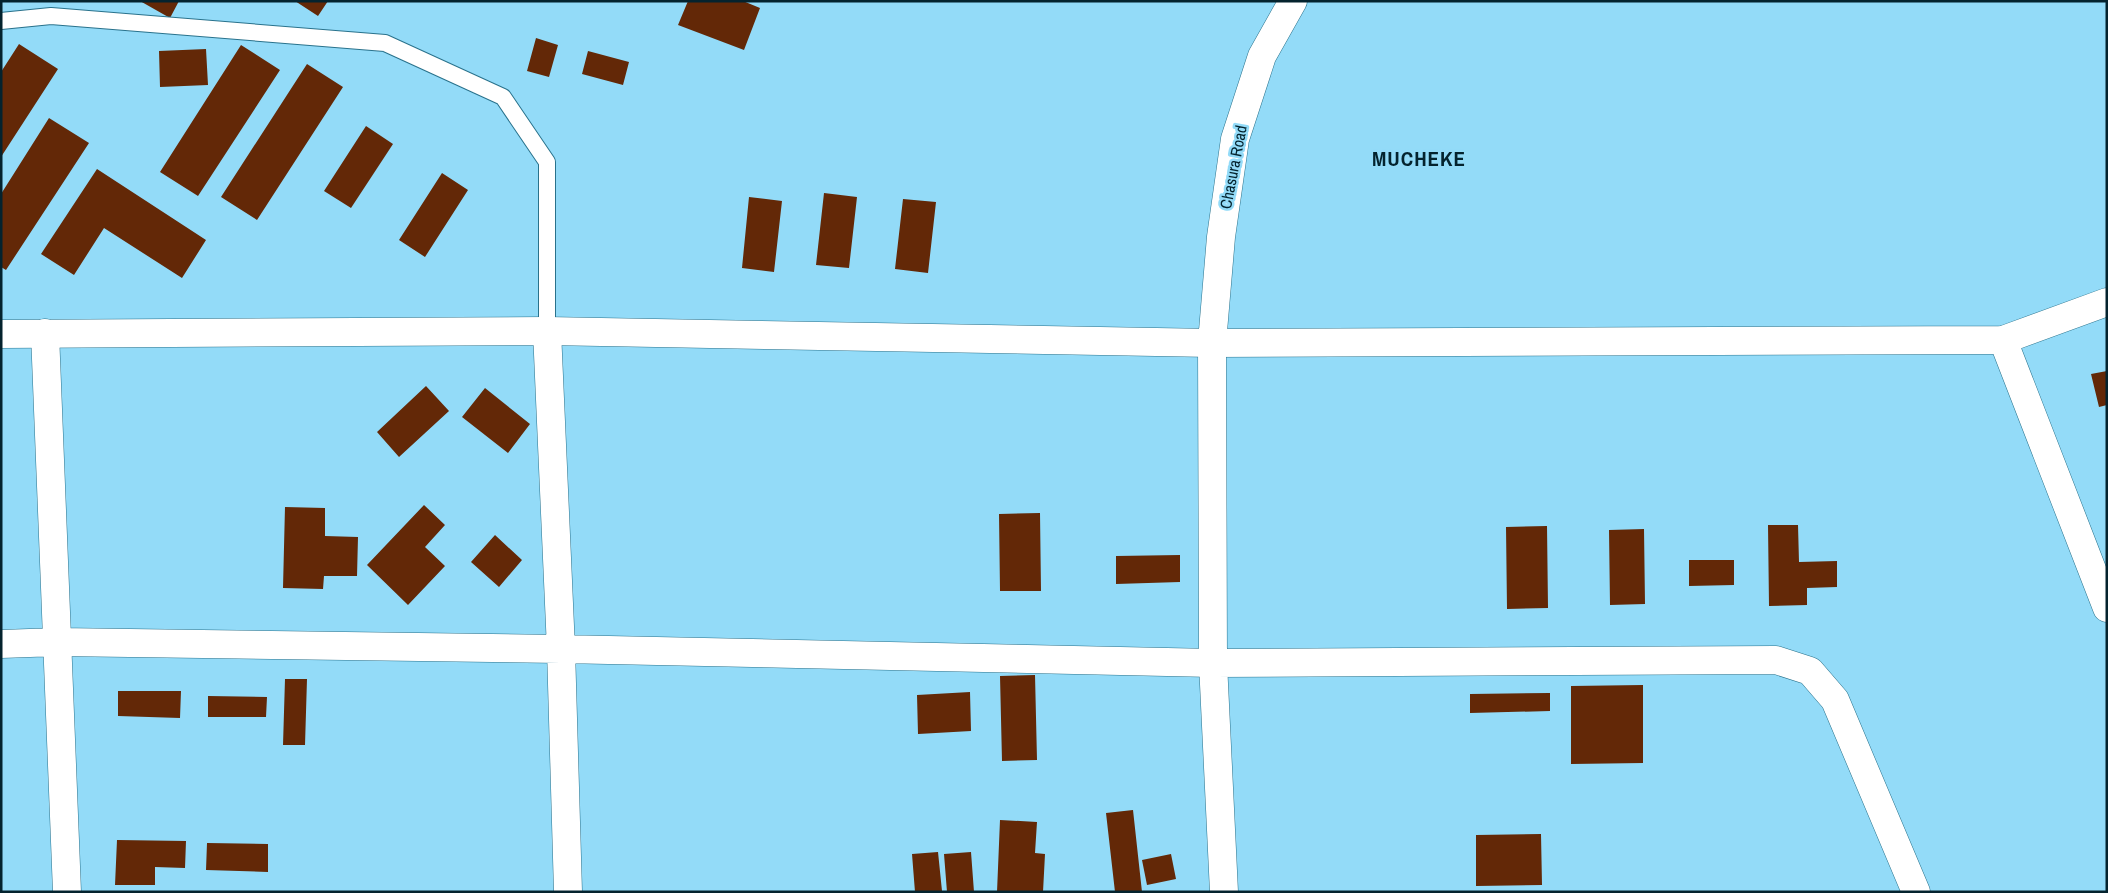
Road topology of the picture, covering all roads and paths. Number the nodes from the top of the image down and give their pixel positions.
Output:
1 (1293, 1) edge
2 (1, 21) edge
3 (2107, 302) edge
4 (548, 331) junction
5 (45, 333) junction
6 (1, 334) edge
7 (2003, 340) junction
8 (1212, 343) junction
9 (2107, 608) edge
10 (58, 642) junction
11 (1, 644) edge
12 (561, 649) junction
13 (1214, 663) junction
14 (67, 892) edge
15 (568, 892) edge
16 (1224, 892) edge
17 (1916, 892) edge

1 - 8 street, Chasura Road
2 - 4 lane
3 - 7 street
4 - 5 street
4 - 8 street
4 - 12 street
5 - 6 street
5 - 10 street
7 - 8 street
7 - 9 street
8 - 13 street, Chasura Road
10 - 11 street
10 - 12 street
10 - 14 street
12 - 13 street
12 - 15 street
13 - 16 street, Chasura Road
13 - 17 street

